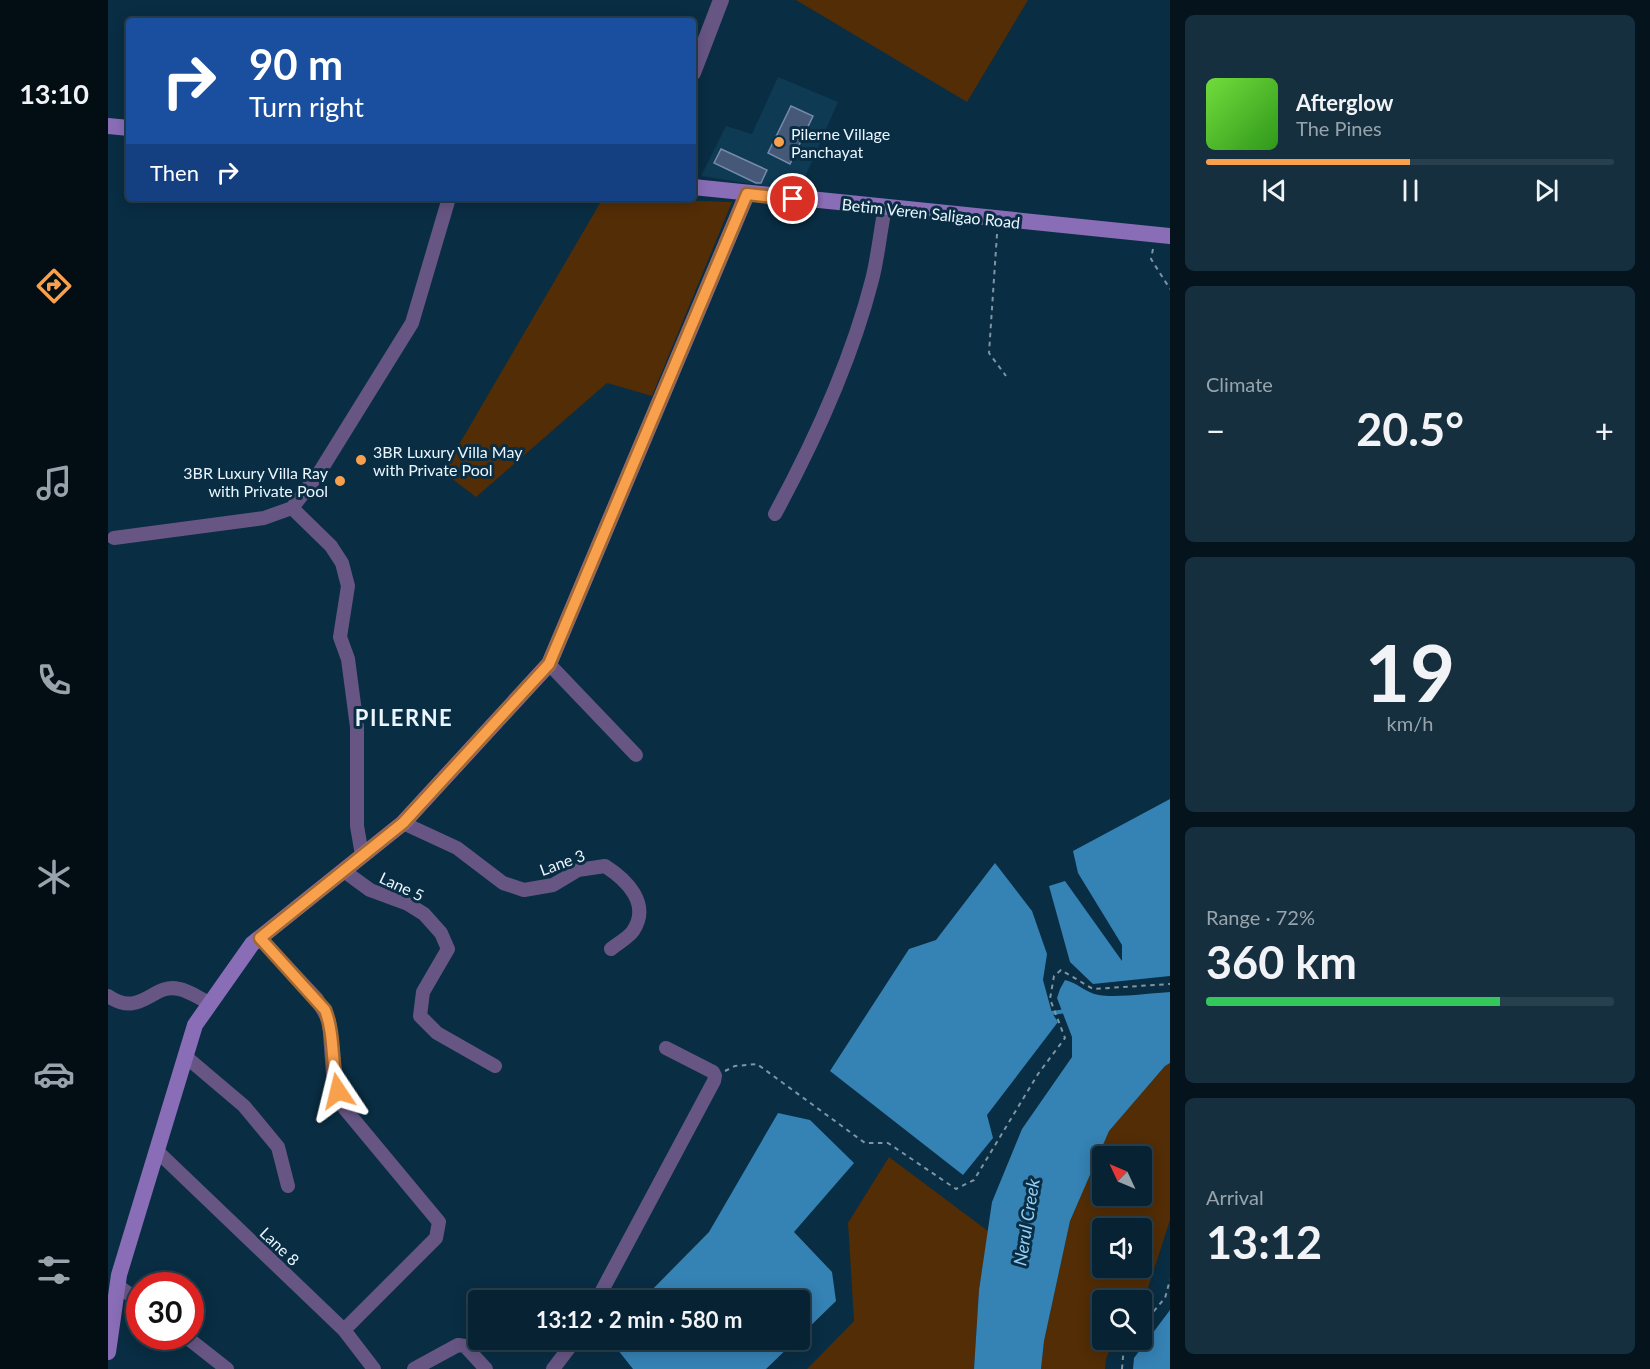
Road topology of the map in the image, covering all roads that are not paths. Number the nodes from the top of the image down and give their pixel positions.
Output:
1 (721, 0) edge
2 (696, 64) edge
3 (108, 126) edge
4 (126, 128) edge
5 (696, 187) edge
6 (747, 194) junction
7 (448, 201) edge
8 (885, 208) junction
9 (1163, 236) edge
10 (292, 508) junction
11 (775, 514) dead end
12 (114, 538) dead end
13 (549, 664) junction
14 (636, 755) dead end
15 (403, 823) junction
16 (362, 855) junction
17 (344, 870) junction
18 (260, 938) junction
19 (611, 949) dead end
20 (108, 996) edge
21 (210, 1003) junction
22 (666, 1048) dead end
23 (185, 1056) junction
24 (495, 1066) dead end
25 (157, 1151) junction
26 (288, 1186) dead end
27 (118, 1286) junction
28 (602, 1290) edge
29 (126, 1292) edge
30 (344, 1330) junction
31 (202, 1350) edge
32 (567, 1350) edge
33 (108, 1352) edge
34 (227, 1369) edge
35 (374, 1369) edge
36 (414, 1369) edge
37 (486, 1369) edge
38 (553, 1369) edge

1 - 2 street
3 - 4 main road
5 - 6 main road, Betim Veren Saligao Road
6 - 8 main road, Betim Veren Saligao Road
6 - 13 main road
7 - 10 street
8 - 9 main road, Betim Veren Saligao Road
8 - 11 street
10 - 12 street
10 - 16 street
13 - 14 street
13 - 15 main road
15 - 16 main road
15 - 19 street, Lane 3
16 - 17 main road
17 - 18 main road
17 - 24 street, Lane 5
18 - 21 main road
18 - 30 street
20 - 21 street
21 - 23 main road
22 - 28 street
23 - 25 main road
23 - 26 street
25 - 27 main road
25 - 30 street, Lane 8
27 - 29 street
27 - 33 main road
30 - 35 street, Lane 8
31 - 34 street
32 - 38 street
36 - 37 street

